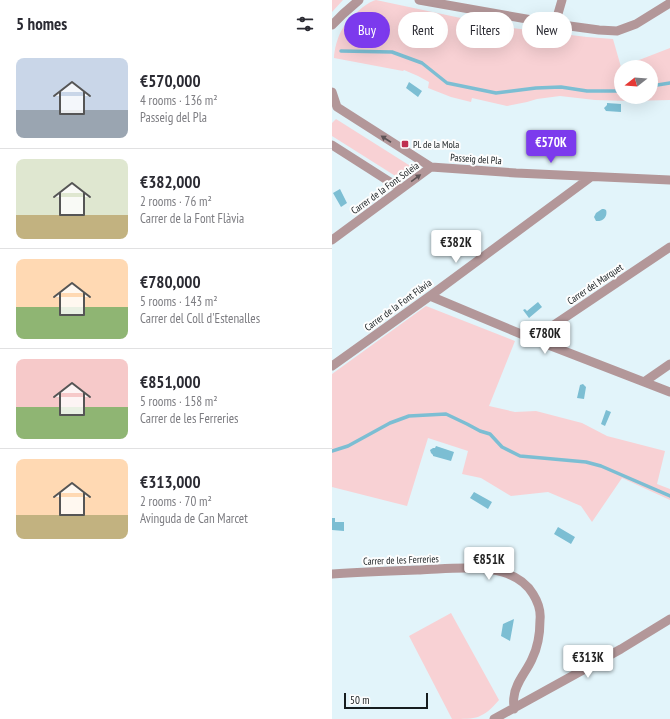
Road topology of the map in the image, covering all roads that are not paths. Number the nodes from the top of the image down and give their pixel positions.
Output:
1 (359, 0) edge
2 (419, 0) edge
3 (562, 0) edge
4 (670, 3) edge
5 (558, 12) edge
6 (522, 18) edge
7 (332, 25) edge
8 (572, 26) edge
9 (332, 92) edge
10 (335, 109) edge
11 (332, 145) edge
12 (431, 168) junction
13 (591, 177) junction
14 (670, 180) edge
15 (401, 189) junction
16 (332, 240) edge
17 (670, 247) edge
18 (430, 296) junction
19 (533, 339) junction
20 (670, 364) edge
21 (332, 366) edge
22 (644, 382) junction
23 (670, 392) edge
24 (332, 574) edge
25 (670, 619) edge
26 (514, 709) junction
27 (494, 719) edge

1 - 7 street
2 - 6 street
3 - 5 street
4 - 8 street
9 - 10 street, Passeig del Pla
12 -> 10 street, Passeig del Pla
11 - 15 street
12 - 13 street, Passeig del Pla
15 -> 12 street, Carrer de la Font Soleia
13 - 14 street, Passeig del Pla
13 - 18 street, Carrer de la Font Flàvia
15 - 16 street, Carrer de la Font Soleia
17 - 19 street, Carrer del Marquet
18 - 19 street
18 - 21 street, Carrer de la Font Flàvia
19 - 22 street
20 - 22 street
22 - 23 street
24 - 26 street, Carrer de les Ferreries
25 - 26 street
26 - 27 street

